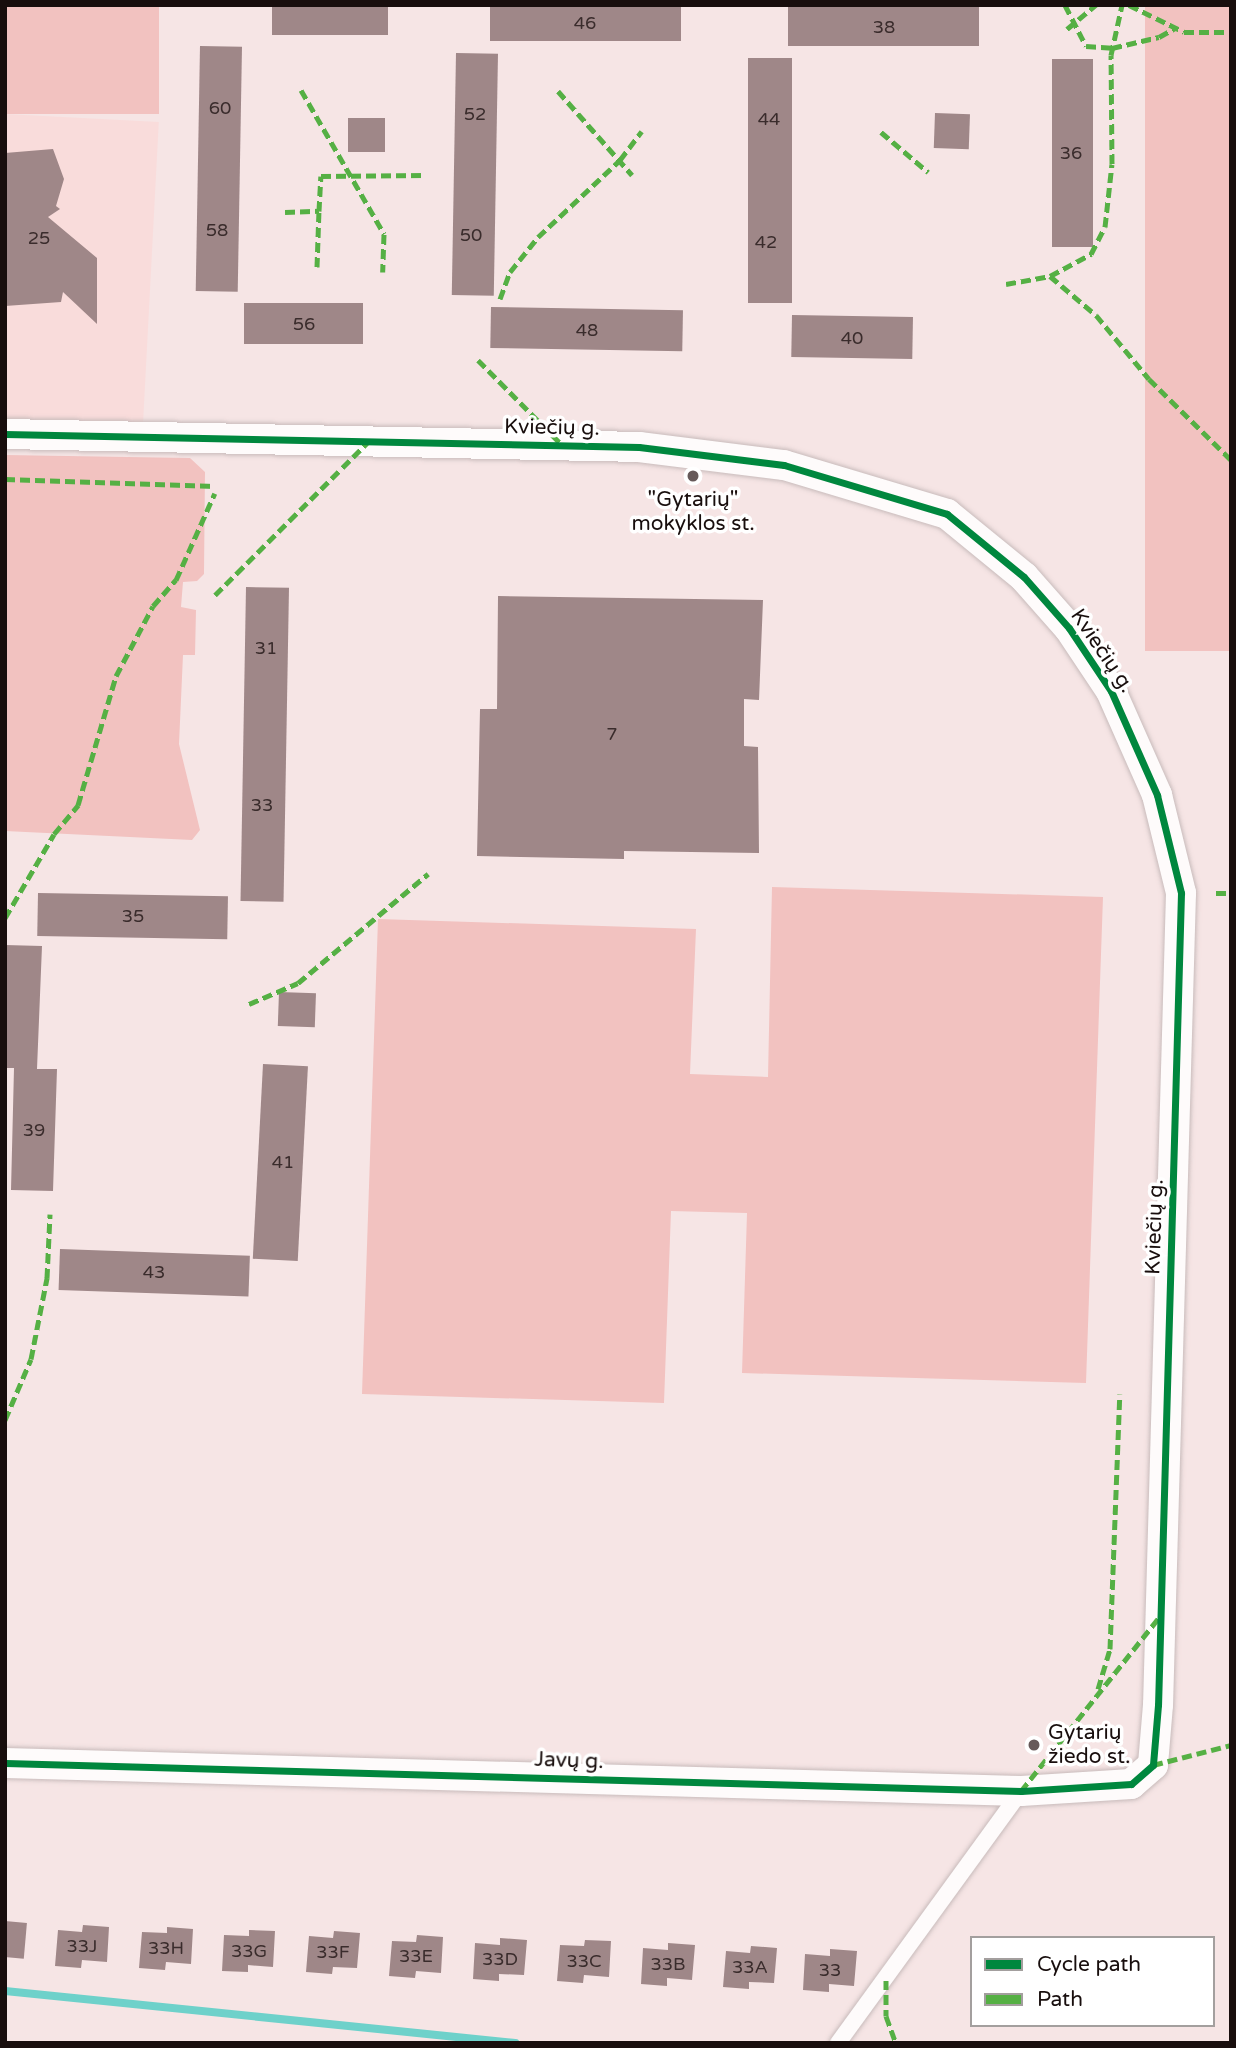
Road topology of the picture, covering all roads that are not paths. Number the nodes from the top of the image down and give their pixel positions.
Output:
1 (5, 434) edge
2 (5, 1763) edge
3 (1131, 1784) joint
4 (1021, 1791) junction
5 (838, 2043) edge

1 - 3 street, Kviečių g.
2 - 4 street, Javų g.
3 - 4 street, Javų g.
4 - 5 lane

